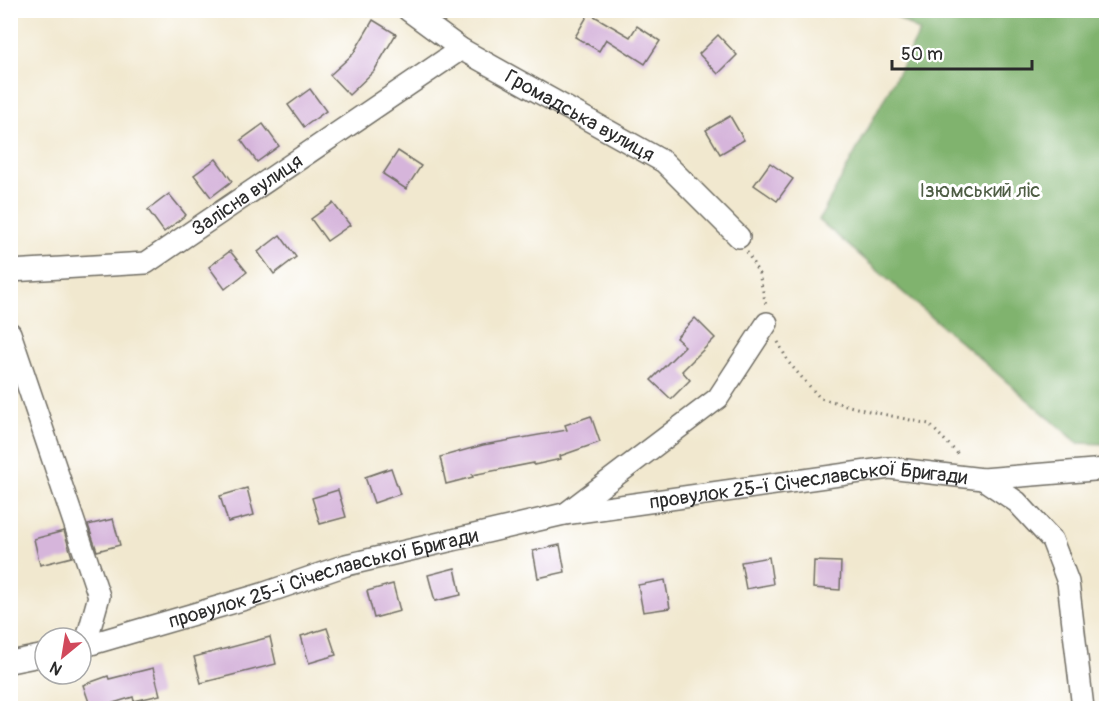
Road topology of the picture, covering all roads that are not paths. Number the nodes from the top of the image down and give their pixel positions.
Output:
1 (408, 10) edge
2 (461, 50) junction
3 (739, 237) road end
4 (10, 271) edge
5 (767, 323) road end
6 (10, 333) edge
7 (1107, 469) edge
8 (982, 479) junction
9 (564, 514) junction
10 (90, 626) edge
11 (93, 644) edge
12 (33, 657) edge
13 (10, 662) edge
14 (1083, 708) edge

1 - 2 street, Громадська вулиця
2 - 3 street, Громадська вулиця
2 - 4 street, Залісна вулиця
5 - 9 street, провулок 25-ї Січеславської Бригади
6 - 10 street, провулок 25-ї Січеславської Бригади
7 - 8 street, провулок 25-ї Січеславської Бригади
8 - 9 street, провулок 25-ї Січеславської Бригади
8 - 14 street
9 - 11 street, провулок 25-ї Січеславської Бригади
12 - 13 street

